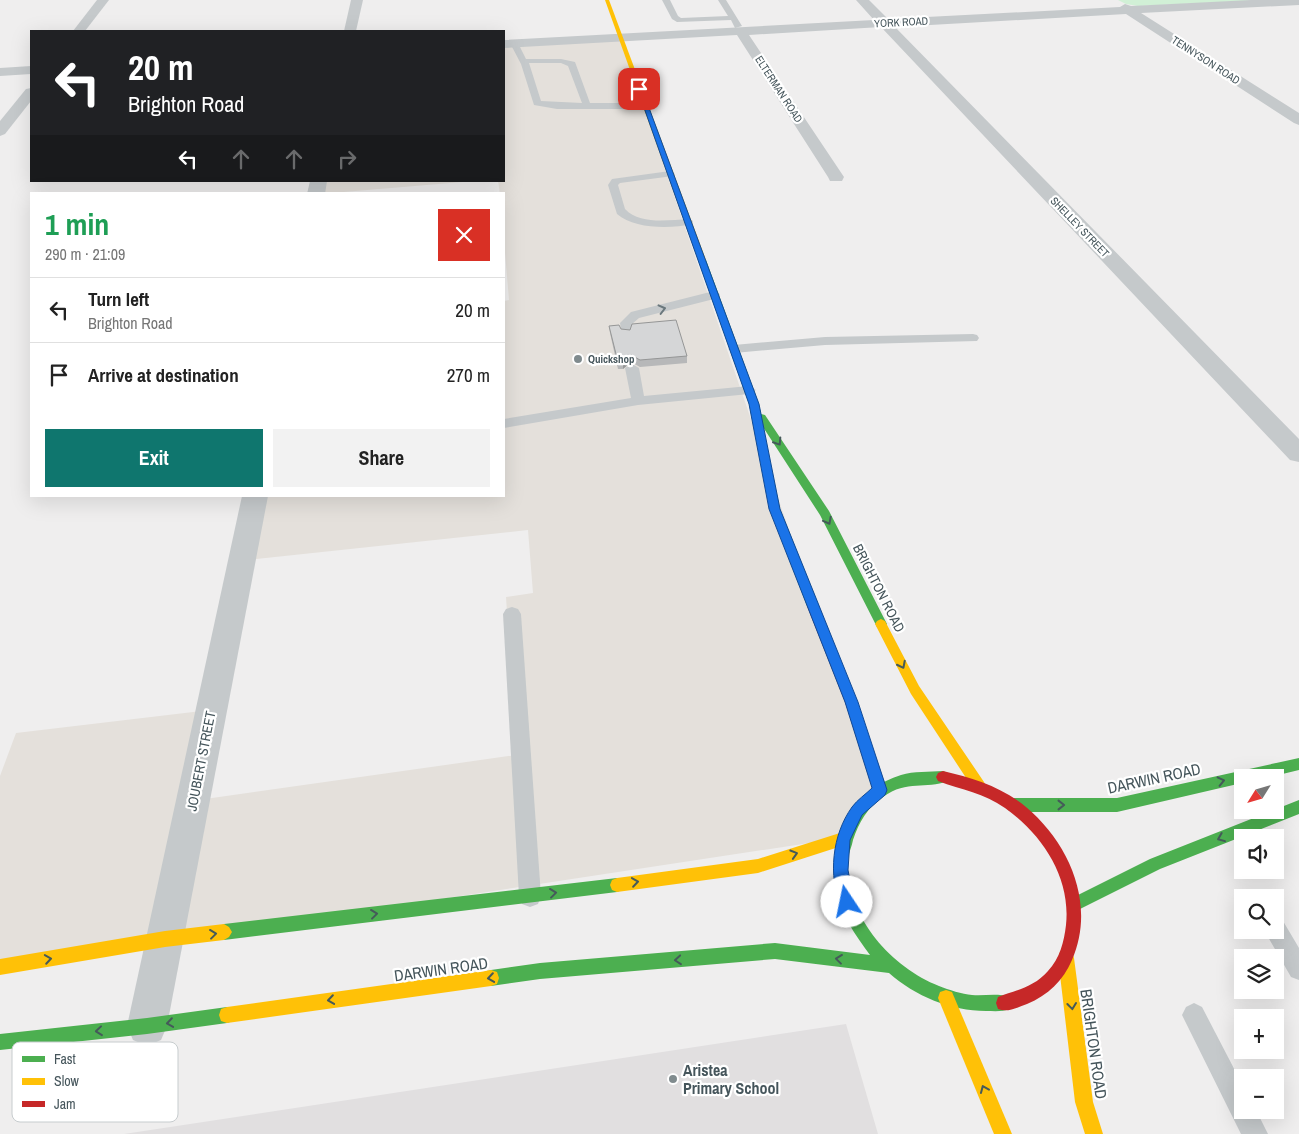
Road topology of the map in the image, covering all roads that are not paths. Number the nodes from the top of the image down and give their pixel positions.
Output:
1 (103, 0) edge
2 (356, 0) edge
3 (607, 0) edge
4 (666, 0) edge
5 (722, 0) edge
6 (862, 0) edge
7 (1114, 0) edge
8 (1299, 1) edge
9 (1129, 10) junction
10 (733, 18) junction
11 (884, 23) junction
12 (80, 30) edge
13 (350, 30) edge
14 (741, 32) junction
15 (621, 38) junction
16 (509, 44) edge
17 (523, 61) junction
18 (30, 70) edge
19 (0, 72) edge
20 (30, 93) edge
21 (587, 106) junction
22 (646, 106) junction
23 (1299, 120) edge
24 (0, 131) edge
25 (670, 174) junction
26 (836, 178) dead end
27 (688, 222) junction
28 (714, 295) junction
29 (626, 332) edge
30 (973, 338) dead end
31 (734, 349) junction
32 (632, 368) dead end
33 (749, 390) junction
34 (638, 401) junction
35 (754, 404) junction
36 (505, 424) edge
37 (1299, 454) edge
38 (255, 497) edge
39 (512, 614) dead end
40 (1299, 764) edge
41 (979, 786) junction
42 (880, 790) junction
43 (1013, 805) junction
44 (1299, 806) edge
45 (843, 839) junction
46 (530, 896) junction
47 (1075, 904) junction
48 (164, 939) junction
49 (1281, 939) edge
50 (1066, 958) junction
51 (888, 965) junction
52 (0, 967) edge
53 (1299, 969) edge
54 (946, 998) junction
55 (1194, 1015) dead end
56 (148, 1026) junction
57 (0, 1042) edge
58 (1003, 1134) edge
59 (1094, 1134) edge
60 (1255, 1134) edge

1 - 12 street
2 - 13 street
3 - 15 main road, BRIGHTON ROAD
4 - 10 lane
5 - 10 lane, ELTERMAN ROAD
6 - 11 street, SHELLEY STREET
7 - 9 street, TENNYSON ROAD
8 - 9 street, YORK ROAD
9 - 11 street, YORK ROAD
9 - 23 street, TENNYSON ROAD
10 - 14 lane, ELTERMAN ROAD
11 - 14 street, YORK ROAD
11 - 37 street, SHELLEY STREET
14 - 15 street, YORK ROAD
14 - 26 street, ELTERMAN ROAD
15 - 16 street, YORK ROAD
15 - 22 main road, BRIGHTON ROAD
16 - 17 lane
17 - 21 lane
17 - 21 lane
18 - 19 street
20 - 24 street
21 - 22 lane
22 - 25 main road, BRIGHTON ROAD
25 - 27 main road, BRIGHTON ROAD
25 - 27 lane
27 - 28 main road, BRIGHTON ROAD
29 -> 28 lane
28 - 31 main road, BRIGHTON ROAD
30 - 31 lane
31 - 33 main road, BRIGHTON ROAD
32 - 34 lane
33 - 34 lane
33 - 35 main road, BRIGHTON ROAD
34 - 36 lane
35 -> 41 main road, BRIGHTON ROAD
35 - 42 main road, BRIGHTON ROAD
38 - 48 street, JOUBERT STREET
39 - 46 lane
43 -> 40 main road, DARWIN ROAD
41 - 42 main road
41 - 43 main road
42 - 45 main road
43 - 47 main road
44 -> 47 main road
46 -> 45 main road
45 - 51 main road
48 -> 46 main road
47 - 50 main road
52 -> 48 main road
48 - 56 street, JOUBERT STREET
49 - 53 lane
50 - 54 main road
50 -> 59 main road, BRIGHTON ROAD
51 - 54 main road
51 -> 56 main road, DARWIN ROAD
58 -> 54 main road
55 - 60 lane
56 -> 57 main road, DARWIN ROAD

